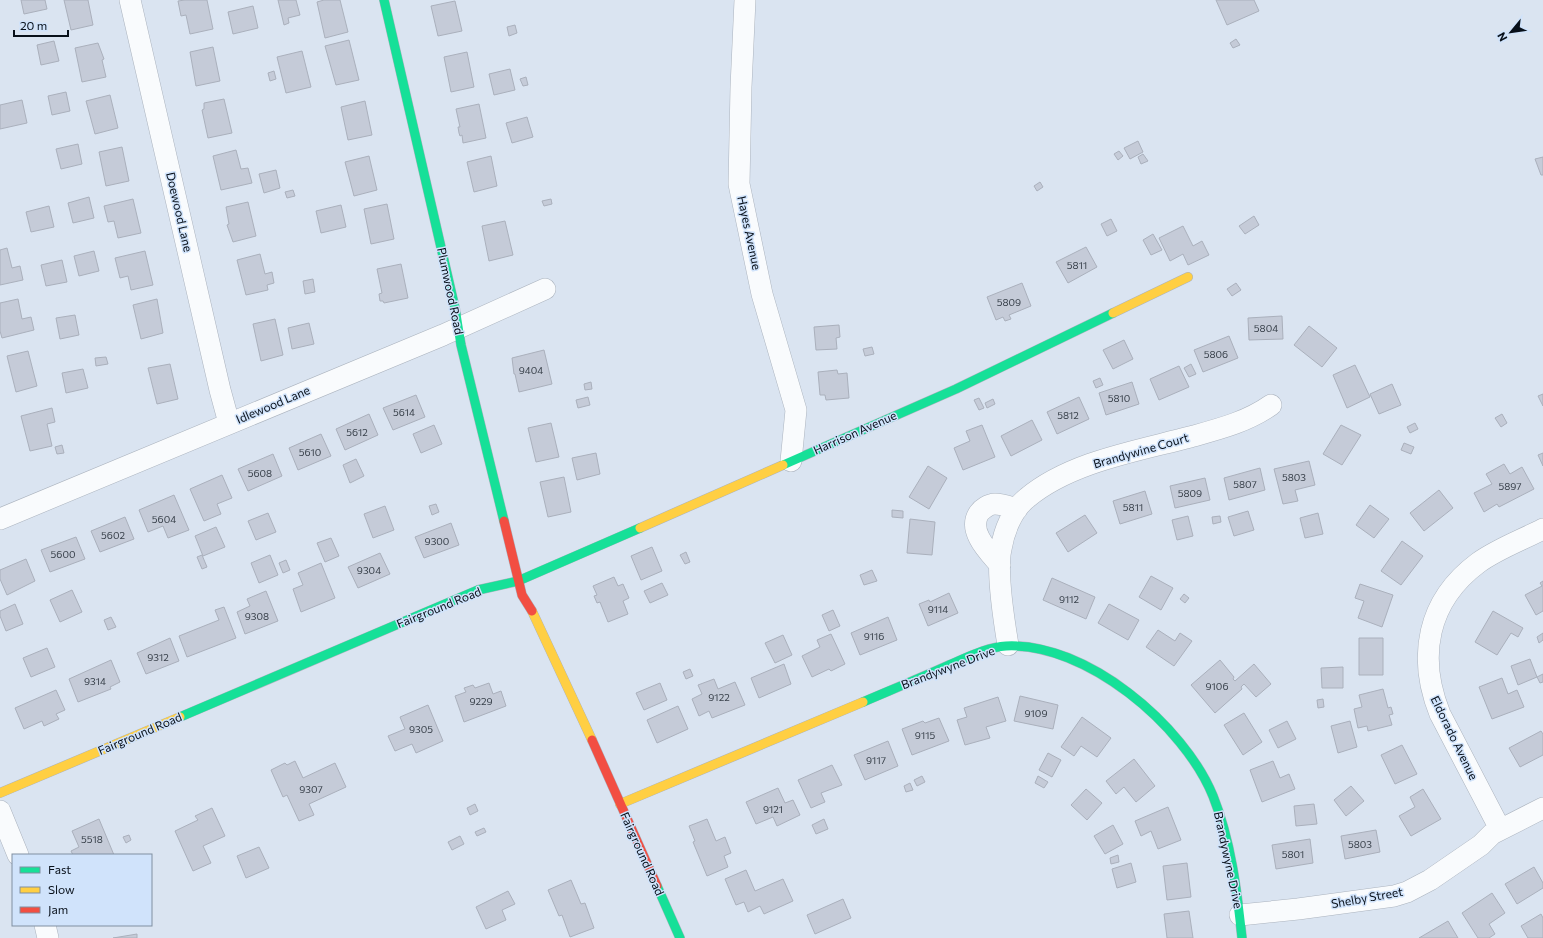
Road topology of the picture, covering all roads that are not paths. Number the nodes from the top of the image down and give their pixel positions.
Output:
1 (130, 0) edge
2 (384, 0) edge
3 (745, 0) edge
4 (1188, 277) dead end
5 (545, 289) dead end
6 (458, 328) junction
7 (1271, 404) dead end
8 (229, 424) junction
9 (791, 461) junction
10 (1017, 509) junction
11 (0, 519) edge
12 (1543, 529) edge
13 (1000, 565) junction
14 (518, 581) junction
15 (1008, 645) junction
16 (0, 794) edge
17 (620, 804) junction
18 (1543, 808) edge
19 (0, 811) edge
20 (1500, 829) junction
21 (18, 854) edge
22 (1240, 915) junction
23 (45, 926) edge
24 (48, 938) edge
25 (680, 938) edge
26 (1242, 938) edge

1 - 8 street, Doewood Lane
2 - 6 street, Plumwood Road
3 - 9 street, Hayes Avenue
4 - 9 street, Harrison Avenue
5 - 6 street, Idlewood Lane
6 - 8 street, Idlewood Lane
6 - 14 street, Plumwood Road
7 - 10 street, Brandywine Court
8 - 11 street, Idlewood Lane
9 - 14 street, Harrison Avenue
10 - 13 street, Brandywine Court
10 - 13 street
12 - 20 street, Eldorado Avenue
13 - 15 street, Brandywine Court
14 - 16 street, Fairground Road
14 - 17 street, Fairground Road
15 - 17 street, Brandywyne Drive
15 - 22 street, Brandywyne Drive
17 - 25 street, Fairground Road
18 - 20 street, Shelby Street
19 - 21 street
20 - 22 street, Shelby Street
22 - 26 street, Brandywyne Drive
23 - 24 street

